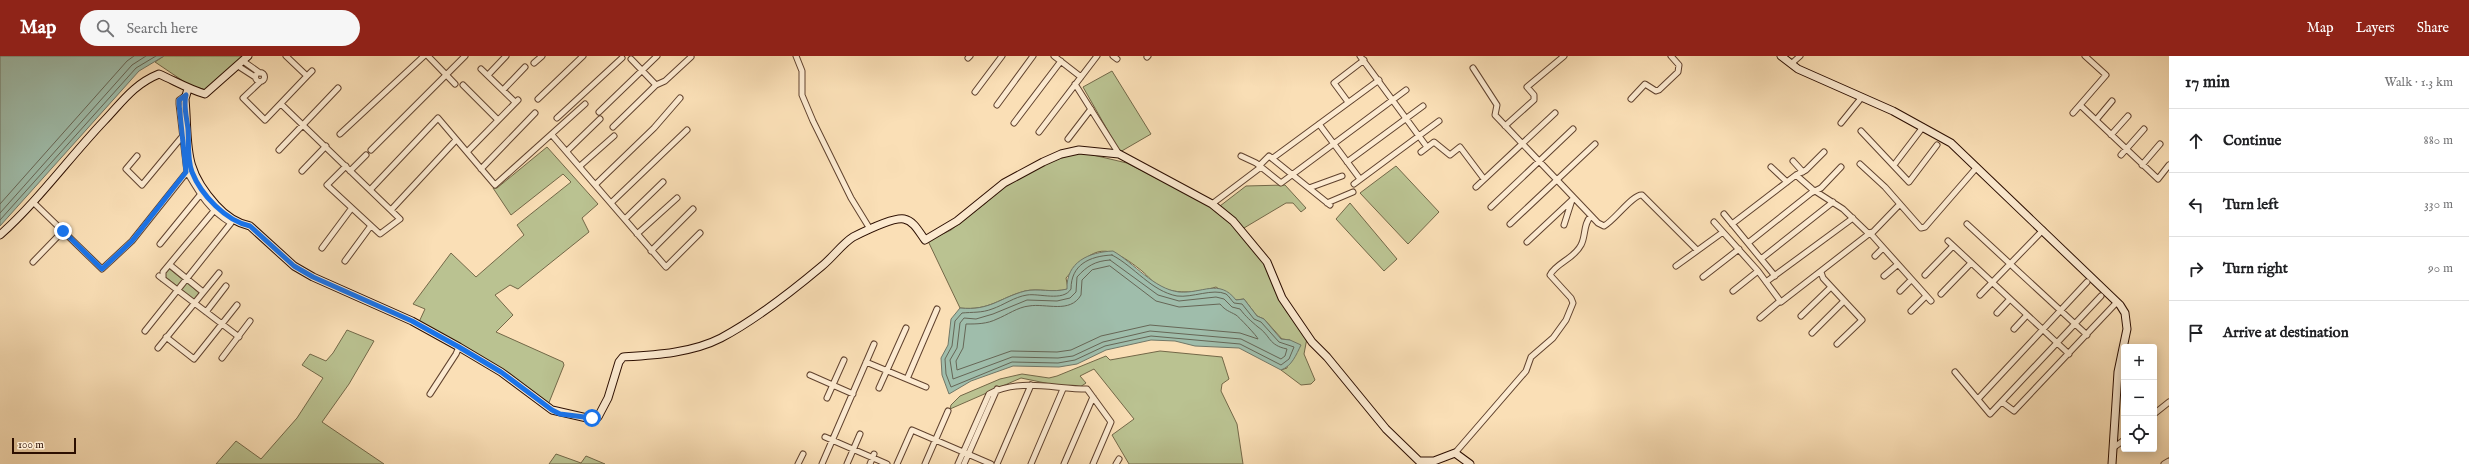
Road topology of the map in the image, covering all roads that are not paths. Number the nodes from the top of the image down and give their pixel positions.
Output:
1 (286, 56) edge
2 (424, 56) edge
3 (428, 56) edge
4 (465, 56) edge
5 (506, 56) edge
6 (542, 56) edge
7 (583, 56) edge
8 (657, 56) edge
9 (796, 56) edge
10 (1002, 56) edge
11 (1033, 56) edge
12 (1054, 56) edge
13 (1098, 56) edge
14 (1360, 56) edge
15 (1564, 56) edge
16 (1671, 56) edge
17 (1781, 56) edge
18 (1800, 56) edge
19 (2085, 56) edge
20 (621, 57) edge
21 (632, 57) edge
22 (691, 57) dead end
23 (1364, 60) junction
24 (243, 61) edge
25 (1061, 61) junction
26 (534, 63) dead end
27 (1791, 64) junction
28 (526, 67) dead end
29 (1472, 68) dead end
30 (481, 69) dead end
31 (642, 70) junction
32 (312, 71) dead end
33 (260, 73) junction
34 (446, 74) junction
35 (488, 75) junction
36 (307, 76) junction
37 (255, 77) junction
38 (1081, 77) junction
39 (1379, 80) junction
40 (260, 82) junction
41 (455, 84) dead end
42 (1076, 84) junction
43 (463, 85) dead end
44 (656, 85) junction
45 (338, 88) dead end
46 (503, 90) junction
47 (1406, 90) dead end
48 (187, 92) junction
49 (975, 92) dead end
50 (1862, 97) junction
51 (680, 98) dead end
52 (538, 99) dead end
53 (1393, 99) junction
54 (1631, 99) dead end
55 (2112, 101) dead end
56 (1348, 102) junction
57 (281, 104) junction
58 (585, 104) dead end
59 (997, 105) dead end
60 (2080, 105) junction
61 (1423, 106) dead end
62 (1091, 109) junction
63 (599, 112) dead end
64 (534, 113) dead end
65 (1554, 113) dead end
66 (2073, 113) dead end
67 (2128, 116) dead end
68 (557, 118) dead end
69 (1406, 118) junction
70 (497, 119) junction
71 (600, 119) dead end
72 (2096, 120) junction
73 (1439, 121) dead end
74 (1014, 123) dead end
75 (1841, 123) dead end
76 (303, 124) junction
77 (1319, 124) junction
78 (1505, 126) junction
79 (613, 127) dead end
80 (1923, 127) junction
81 (1573, 129) dead end
82 (687, 130) dead end
83 (2144, 130) dead end
84 (1861, 131) dead end
85 (1039, 132) dead end
86 (340, 134) dead end
87 (552, 135) junction
88 (2111, 135) junction
89 (614, 136) dead end
90 (1419, 136) junction
91 (181, 138) junction
92 (1068, 139) dead end
93 (456, 140) junction
94 (1333, 143) junction
95 (1522, 144) junction
96 (1595, 144) dead end
97 (2160, 144) dead end
98 (1938, 145) dead end
99 (326, 146) junction
100 (1427, 147) junction
101 (2126, 149) junction
102 (279, 150) dead end
103 (371, 150) dead end
104 (567, 151) junction
105 (467, 152) junction
106 (1421, 152) dead end
107 (1824, 152) dead end
108 (1119, 154) junction
109 (366, 155) dead end
110 (2121, 155) dead end
111 (137, 156) dead end
112 (1241, 156) dead end
113 (1273, 158) junction
114 (1539, 161) junction
115 (1792, 161) dead end
116 (1347, 162) junction
117 (1860, 164) dead end
118 (1894, 165) junction
119 (2142, 165) junction
120 (346, 166) junction
121 (580, 166) junction
122 (2169, 166) edge
123 (1260, 167) junction
124 (1771, 167) dead end
125 (1841, 167) dead end
126 (1977, 167) junction
127 (481, 169) junction
128 (350, 170) junction
129 (302, 171) dead end
130 (186, 172) junction
131 (1803, 172) junction
132 (1291, 173) junction
133 (1796, 175) junction
134 (1342, 176) dead end
135 (1360, 179) junction
136 (1484, 179) junction
137 (1556, 180) junction
138 (663, 182) dead end
139 (1787, 182) junction
140 (596, 184) junction
141 (1354, 184) dead end
142 (1476, 187) dead end
143 (1309, 188) junction
144 (370, 190) junction
145 (1816, 191) junction
146 (1353, 192) dead end
147 (200, 195) junction
148 (677, 198) dead end
149 (1573, 199) junction
150 (33, 202) junction
151 (612, 202) junction
152 (1833, 202) junction
153 (1212, 204) junction
154 (1900, 204) junction
155 (1491, 207) dead end
156 (352, 209) junction
157 (693, 209) dead end
158 (391, 210) junction
159 (213, 212) junction
160 (1724, 214) dead end
161 (1591, 216) junction
162 (626, 218) junction
163 (1853, 218) junction
164 (1714, 222) dead end
165 (1510, 224) dead end
166 (1732, 224) junction
167 (1967, 224) dead end
168 (1564, 226) dead end
169 (370, 227) junction
170 (870, 229) junction
171 (2043, 230) junction
172 (63, 231) junction
173 (1723, 232) junction
174 (700, 233) dead end
175 (1870, 233) junction
176 (637, 234) junction
177 (0, 236) edge
178 (1948, 241) dead end
179 (1527, 242) dead end
180 (1748, 243) junction
181 (160, 244) dead end
182 (1953, 246) junction
183 (322, 248) dead end
184 (1739, 249) junction
185 (1882, 249) junction
186 (1698, 250) junction
187 (651, 251) junction
188 (1875, 256) dead end
189 (1761, 259) junction
190 (346, 261) dead end
191 (32, 262) dead end
192 (1971, 263) junction
193 (2010, 264) junction
194 (170, 265) junction
195 (1897, 265) junction
196 (1676, 266) dead end
197 (1758, 271) junction
198 (1821, 272) junction
199 (219, 273) dead end
200 (1925, 275) dead end
201 (1776, 276) junction
202 (1884, 276) dead end
203 (1703, 277) dead end
204 (187, 279) junction
205 (1911, 280) junction
206 (1766, 282) junction
207 (1992, 282) junction
208 (2087, 282) dead end
209 (226, 286) dead end
210 (1831, 287) junction
211 (178, 290) junction
212 (1733, 291) dead end
213 (1900, 291) dead end
214 (203, 292) junction
215 (1941, 294) dead end
216 (1980, 295) dead end
217 (2101, 296) dead end
218 (1926, 297) junction
219 (2010, 299) junction
220 (1780, 301) junction
221 (1844, 301) junction
222 (1931, 302) dead end
223 (2117, 302) junction
224 (194, 303) junction
225 (237, 305) dead end
226 (937, 309) dead end
227 (2060, 310) junction
228 (1911, 311) dead end
229 (206, 312) junction
230 (1997, 313) dead end
231 (2027, 315) junction
232 (1801, 316) dead end
233 (1760, 318) dead end
234 (250, 321) dead end
235 (222, 324) junction
236 (2075, 324) junction
237 (906, 328) dead end
238 (2014, 328) dead end
239 (2043, 329) junction
240 (145, 332) dead end
241 (1812, 333) dead end
242 (2087, 335) junction
243 (239, 336) junction
244 (166, 338) junction
245 (2057, 343) junction
246 (874, 344) dead end
247 (1837, 344) dead end
248 (459, 347) junction
249 (158, 348) dead end
250 (2069, 354) junction
251 (222, 358) dead end
252 (844, 360) dead end
253 (866, 362) junction
254 (887, 371) junction
255 (1955, 372) dead end
256 (810, 375) dead end
257 (907, 379) junction
258 (833, 385) junction
259 (1031, 385) junction
260 (926, 387) dead end
261 (879, 388) dead end
262 (1063, 389) junction
263 (430, 394) dead end
264 (853, 394) junction
265 (827, 398) dead end
266 (1094, 398) junction
267 (1978, 399) junction
268 (2002, 402) junction
269 (2169, 402) edge
270 (948, 411) dead end
271 (2157, 411) edge
272 (860, 434) dead end
273 (825, 437) dead end
274 (832, 440) junction
275 (936, 440) junction
276 (2121, 442) edge
277 (2113, 448) junction
278 (853, 449) junction
279 (966, 453) junction
280 (1455, 453) junction
281 (803, 454) dead end
282 (874, 456) junction
283 (2169, 461) edge
284 (1417, 462) edge
285 (1434, 463) edge
286 (798, 464) edge
287 (822, 464) edge
288 (847, 464) edge
289 (870, 464) edge
290 (887, 464) edge
291 (897, 464) edge
292 (925, 464) edge
293 (958, 464) edge
294 (964, 464) edge
295 (991, 464) edge
296 (997, 464) edge
297 (1031, 464) edge
298 (1064, 464) edge
299 (1093, 464) edge
300 (1470, 464) edge
301 (2112, 464) edge
302 (2164, 464) edge

1 - 36 street
2 - 86 street
3 - 34 street
4 - 34 street
5 - 35 street
6 - 26 street
7 - 52 street
8 - 31 street
9 - 170 street
10 - 49 street
11 - 59 street
12 - 25 street
13 - 38 street
14 - 23 street
15 - 78 street
16 - 54 street
17 - 27 street
18 - 27 street
19 - 60 street
20 - 21 street
20 - 68 street
21 - 31 street
22 - 44 street
23 - 39 street
23 - 56 street
24 - 33 street
24 - 37 street
24 - 48 street
25 - 38 street
25 - 74 street
27 - 50 street
28 - 46 street
29 - 78 street
30 - 35 street
31 - 44 street
31 - 63 street
32 - 36 street
33 - 37 street
33 - 40 street
34 - 41 street
34 - 103 street
35 - 46 street
36 - 57 street
37 - 40 street
38 - 42 street
39 - 53 street
39 - 56 street
40 - 57 street
42 - 62 street
42 - 85 street
43 - 70 street
44 - 79 street
45 - 76 street
46 - 70 street
47 - 53 street
48 - 91 street
48 - 150 street
48 - 248 street
50 - 75 street
50 - 80 street
51 - 140 street
53 - 69 street
53 - 94 street
55 - 72 street
56 - 77 street
57 - 76 street
58 - 87 street
60 - 66 street
60 - 72 street
61 - 69 street
62 - 92 street
62 - 108 street
64 - 127 street
65 - 95 street
67 - 88 street
69 - 90 street
69 - 116 street
70 - 105 street
71 - 104 street
72 - 88 street
73 - 90 street
76 - 99 street
76 - 102 street
77 - 94 street
77 - 113 street
78 - 95 street
80 - 118 street
80 - 126 street
81 - 114 street
82 - 151 street
83 - 101 street
84 - 118 street
87 - 104 street
87 - 127 street
88 - 101 street
89 - 121 street
90 - 100 street
90 - 135 street
91 - 111 street
91 - 130 street
93 - 105 street
93 - 144 street
93 - 158 street
94 - 116 street
94 - 132 street
95 - 114 street
95 - 136 street
96 - 137 street
97 - 119 street
98 - 118 street
99 - 120 street
99 - 129 street
100 - 106 street
100 - 136 street
101 - 110 street
101 - 119 street
104 - 121 street
105 - 127 street
107 - 131 street
108 - 153 street
108 - 170 street
109 - 128 street
112 - 123 street
113 - 123 street
113 - 132 street
114 - 137 street
114 - 155 street
115 - 131 street
116 - 135 street
117 - 154 street
119 - 122 street
120 - 128 street
120 - 156 street
121 - 140 street
123 - 132 street
123 - 153 street
124 - 139 street
125 - 145 street
126 - 154 street
126 - 171 street
128 - 144 street
130 - 147 street
130 - 172 street
131 - 133 street
132 - 143 street
133 - 139 street
133 - 145 street
134 - 143 street
135 - 141 street
136 - 142 street
137 - 149 street
137 - 165 street
138 - 162 street
139 - 166 street
140 - 151 street
143 - 146 street
144 - 158 street
145 - 152 street
145 - 180 street
147 - 159 street
147 - 181 street
148 - 176 street
149 - 161 street
149 - 168 street
149 - 179 street
150 - 172 street
150 - 177 street
151 - 162 street
152 - 163 street
152 - 189 street
153 - 284 street
154 - 175 street
156 - 169 street
156 - 183 street
157 - 187 street
158 - 169 street
159 - 194 street
159 - 204 street
160 - 166 street
161 - 186 street
161 - 280 street
162 - 176 street
163 - 175 street
163 - 201 street
164 - 173 street
166 - 180 street
167 - 193 street
169 - 190 street
170 - 248 street
171 - 193 street
171 - 223 street
172 - 191 street
173 - 184 street
173 - 186 street
174 - 187 street
175 - 185 street
175 - 198 street
176 - 187 street
178 - 182 street
180 - 189 street
182 - 192 street
182 - 200 street
184 - 197 street
184 - 203 street
185 - 188 street
185 - 195 street
186 - 196 street
189 - 201 street
192 - 207 street
192 - 215 street
193 - 207 street
193 - 227 street
194 - 204 street
194 - 211 street
195 - 202 street
195 - 205 street
197 - 206 street
197 - 212 street
198 - 210 street
198 - 220 street
199 - 214 street
201 - 206 street
204 - 211 street
204 - 214 street
205 - 213 street
205 - 218 street
206 - 220 street
207 - 216 street
207 - 219 street
208 - 227 street
209 - 229 street
210 - 221 street
210 - 232 street
211 - 224 street
211 - 240 street
214 - 224 street
217 - 236 street
218 - 222 street
218 - 228 street
219 - 230 street
219 - 231 street
220 - 233 street
221 - 241 street
221 - 247 street
223 - 242 street
223 - 277 street
224 - 229 street
224 - 244 street
225 - 235 street
226 - 257 street
227 - 236 street
227 - 239 street
229 - 235 street
231 - 238 street
231 - 239 street
234 - 243 street
235 - 243 street
235 - 244 street
236 - 242 street
236 - 245 street
237 - 254 street
239 - 245 street
239 - 267 street
242 - 250 street
243 - 251 street
244 - 249 street
245 - 250 street
245 - 268 street
246 - 253 street
248 - 263 street
250 - 268 street
252 - 258 street
253 - 254 street
253 - 264 street
254 - 257 street
254 - 261 street
255 - 267 street
256 - 258 street
257 - 260 street
258 - 264 street
258 - 265 street
259 - 262 street
259 - 279 street
259 - 296 street
262 - 266 street
262 - 297 street
264 - 274 street
266 - 298 street
266 - 299 street
267 - 268 street
269 - 271 street
270 - 275 street
272 - 278 street
273 - 274 street
274 - 278 street
274 - 287 street
275 - 279 street
275 - 291 street
275 - 292 street
276 - 277 street
277 - 301 street
278 - 282 street
278 - 288 street
279 - 293 street
279 - 294 street
279 - 295 street
280 - 285 street
280 - 300 street
281 - 286 street
282 - 289 street
282 - 290 street
283 - 302 street
284 - 285 street

